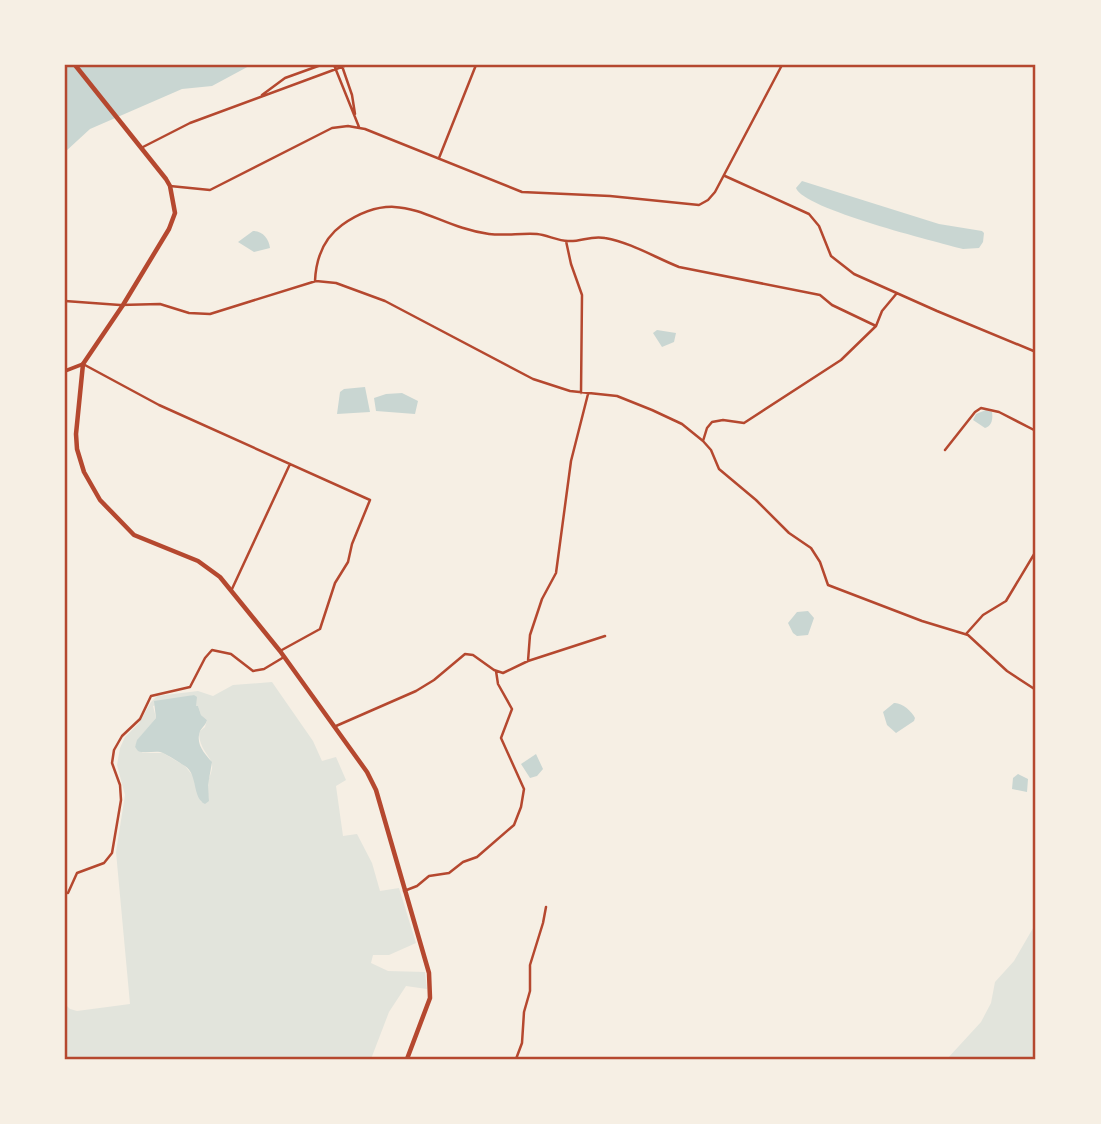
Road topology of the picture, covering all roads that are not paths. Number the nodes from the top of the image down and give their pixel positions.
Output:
1 (75, 65) edge
2 (321, 65) edge
3 (334, 65) edge
4 (344, 65) edge
5 (476, 65) edge
6 (782, 65) edge
7 (257, 99) junction
8 (358, 128) junction
9 (141, 148) junction
10 (439, 158) junction
11 (725, 176) junction
12 (170, 186) junction
13 (566, 241) junction
14 (315, 281) junction
15 (897, 293) junction
16 (65, 301) edge
17 (123, 305) junction
18 (876, 326) junction
19 (1036, 352) edge
20 (83, 364) junction
21 (65, 371) edge
22 (581, 393) junction
23 (588, 394) junction
24 (1036, 430) edge
25 (703, 441) junction
26 (945, 450) dead end
27 (290, 464) junction
28 (1036, 551) edge
29 (232, 589) junction
30 (966, 634) junction
31 (605, 636) dead end
32 (280, 651) junction
33 (284, 657) junction
34 (528, 661) junction
35 (496, 671) junction
36 (1036, 690) edge
37 (334, 726) junction
38 (404, 891) junction
39 (68, 893) dead end
40 (546, 907) dead end
41 (407, 1059) edge
42 (516, 1059) edge

1 - 9 main road
2 - 7 street
3 - 8 street
4 - 7 street
4 - 8 street
5 - 10 street
6 - 11 street
7 - 9 street
8 - 10 street
8 - 12 street
9 - 12 main road
10 - 11 street
11 - 15 street
12 - 17 main road
13 - 14 street
13 - 18 street
13 - 22 street
14 - 17 street
14 - 22 street
15 - 18 street
15 - 19 street
16 - 17 street
17 - 20 main road
18 - 25 street
20 - 21 main road
20 - 27 street
20 - 29 main road
22 - 23 street
23 - 25 street
23 - 34 street
24 - 26 street
25 - 30 street
27 - 29 street
27 - 32 street
28 - 30 street
29 - 32 main road
30 - 36 street
31 - 34 street
32 - 33 main road
33 - 37 main road
33 - 39 street
34 - 35 street
35 - 37 street
35 - 38 street
37 - 38 main road
38 - 41 main road
40 - 42 street

